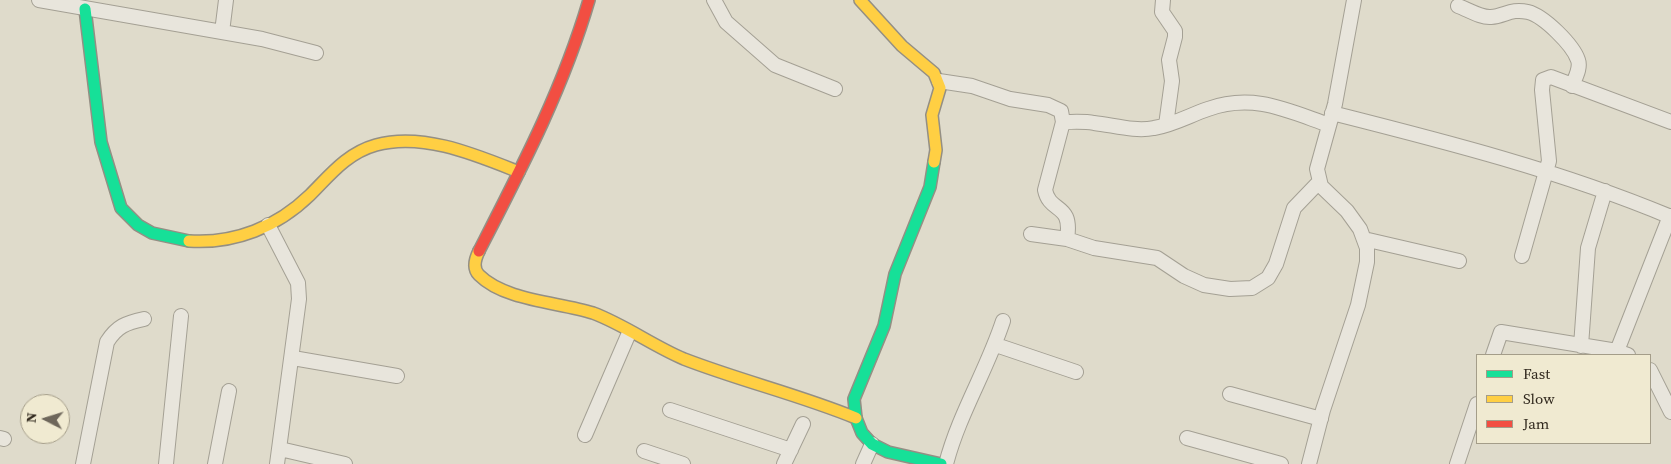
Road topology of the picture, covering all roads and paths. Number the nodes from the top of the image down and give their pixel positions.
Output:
1 (39, 0) edge
2 (226, 0) edge
3 (589, 0) edge
4 (714, 0) edge
5 (860, 0) edge
6 (1163, 0) edge
7 (1354, 0) edge
8 (1458, 6) dead end
9 (85, 9) junction
10 (222, 32) junction
11 (316, 53) dead end
12 (939, 82) junction
13 (1572, 86) junction
14 (834, 89) dead end
15 (1330, 119) junction
16 (1063, 122) junction
17 (1671, 122) edge
18 (1166, 125) junction
19 (1545, 171) junction
20 (519, 172) junction
21 (1319, 182) junction
22 (1605, 191) junction
23 (1671, 216) edge
24 (268, 225) junction
25 (1031, 234) dead end
26 (1068, 239) junction
27 (1364, 239) junction
28 (1522, 256) dead end
29 (1459, 261) dead end
30 (181, 316) dead end
31 (144, 319) dead end
32 (1003, 322) dead end
33 (629, 333) junction
34 (996, 345) junction
35 (1582, 346) junction
36 (1622, 353) edge
37 (1492, 354) edge
38 (292, 358) junction
39 (1076, 372) dead end
40 (1651, 372) edge
41 (397, 376) dead end
42 (229, 391) dead end
43 (1230, 394) dead end
44 (1476, 407) edge
45 (670, 410) dead end
46 (1671, 412) edge
47 (856, 418) junction
48 (1321, 419) junction
49 (803, 424) dead end
50 (584, 435) dead end
51 (1186, 438) dead end
52 (872, 444) junction
53 (280, 449) junction
54 (791, 450) junction
55 (644, 451) dead end
56 (83, 464) edge
57 (166, 464) edge
58 (216, 464) edge
59 (277, 464) edge
60 (345, 464) edge
61 (683, 464) edge
62 (784, 464) edge
63 (863, 464) edge
64 (941, 464) edge
65 (946, 464) edge
66 (1281, 464) edge
67 (1309, 464) edge
68 (1457, 464) edge

1 - 9 street
2 - 10 street
3 - 20 street
4 - 14 street
5 - 12 street
6 - 18 street
7 - 15 street
8 - 13 street
9 - 10 street
9 - 24 street
10 - 11 street
12 - 16 street
12 - 47 street
13 - 17 street
13 - 19 street
15 - 18 street
15 - 19 street
15 - 21 street
16 - 18 street
16 - 26 street
19 - 22 street
19 - 28 street
20 - 24 street
20 - 33 street
21 - 26 street
21 - 27 street
22 - 23 street
22 - 35 street
23 - 36 street
24 - 38 street
25 - 26 street
27 - 29 street
27 - 48 street
30 - 57 street
31 - 56 street
32 - 34 street
33 - 47 street
33 - 50 street
34 - 39 street
34 - 65 street
35 - 36 street
35 - 37 street
38 - 41 street
38 - 53 street
40 - 46 street
42 - 58 street
43 - 48 street
44 - 68 street
45 - 54 street
47 - 52 street
48 - 67 street
49 - 54 street
51 - 66 street
52 - 63 street
52 - 64 street
53 - 59 street
53 - 60 street
54 - 62 street
55 - 61 street

